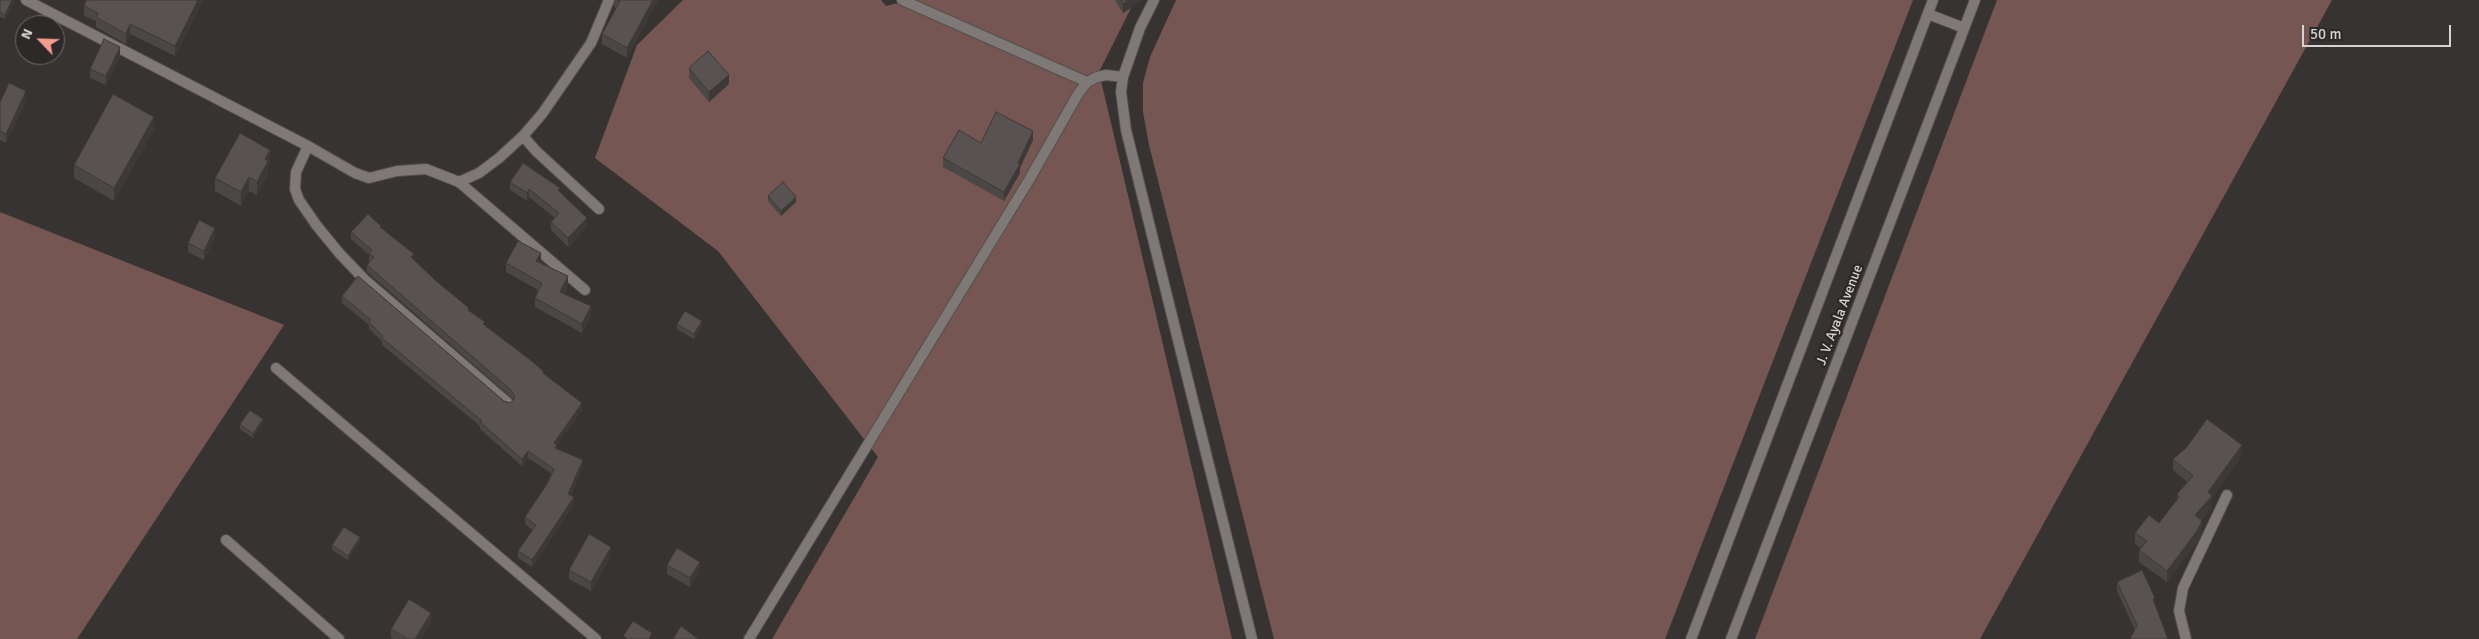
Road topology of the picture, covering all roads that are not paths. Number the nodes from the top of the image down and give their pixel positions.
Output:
1 (26, 0) edge
2 (610, 0) edge
3 (902, 0) edge
4 (1154, 0) edge
5 (1934, 0) edge
6 (1975, 0) edge
7 (1928, 14) junction
8 (1964, 28) junction
9 (1123, 78) junction
10 (1087, 82) junction
11 (523, 136) junction
12 (308, 146) junction
13 (459, 182) junction
14 (599, 208) dead end
15 (585, 290) dead end
16 (276, 368) dead end
17 (508, 403) edge
18 (2228, 495) dead end
19 (226, 540) dead end
20 (339, 639) edge
21 (596, 639) edge
22 (749, 639) edge
23 (1252, 639) edge
24 (1690, 639) edge
25 (1731, 639) edge
26 (2186, 639) edge

1 - 12 street
2 - 11 street
3 - 10 street
4 - 9 street
5 - 7 street, J. V. Ayala Avenue
6 - 8 street, J. V. Ayala Avenue
7 - 8 street
7 - 24 street, J. V. Ayala Avenue
8 - 25 street, J. V. Ayala Avenue
9 - 10 street
9 - 23 street
10 - 22 street
11 - 13 street
11 - 14 street
12 - 13 street
12 - 17 street
13 - 15 street
16 - 21 street
18 - 26 street
19 - 20 street

